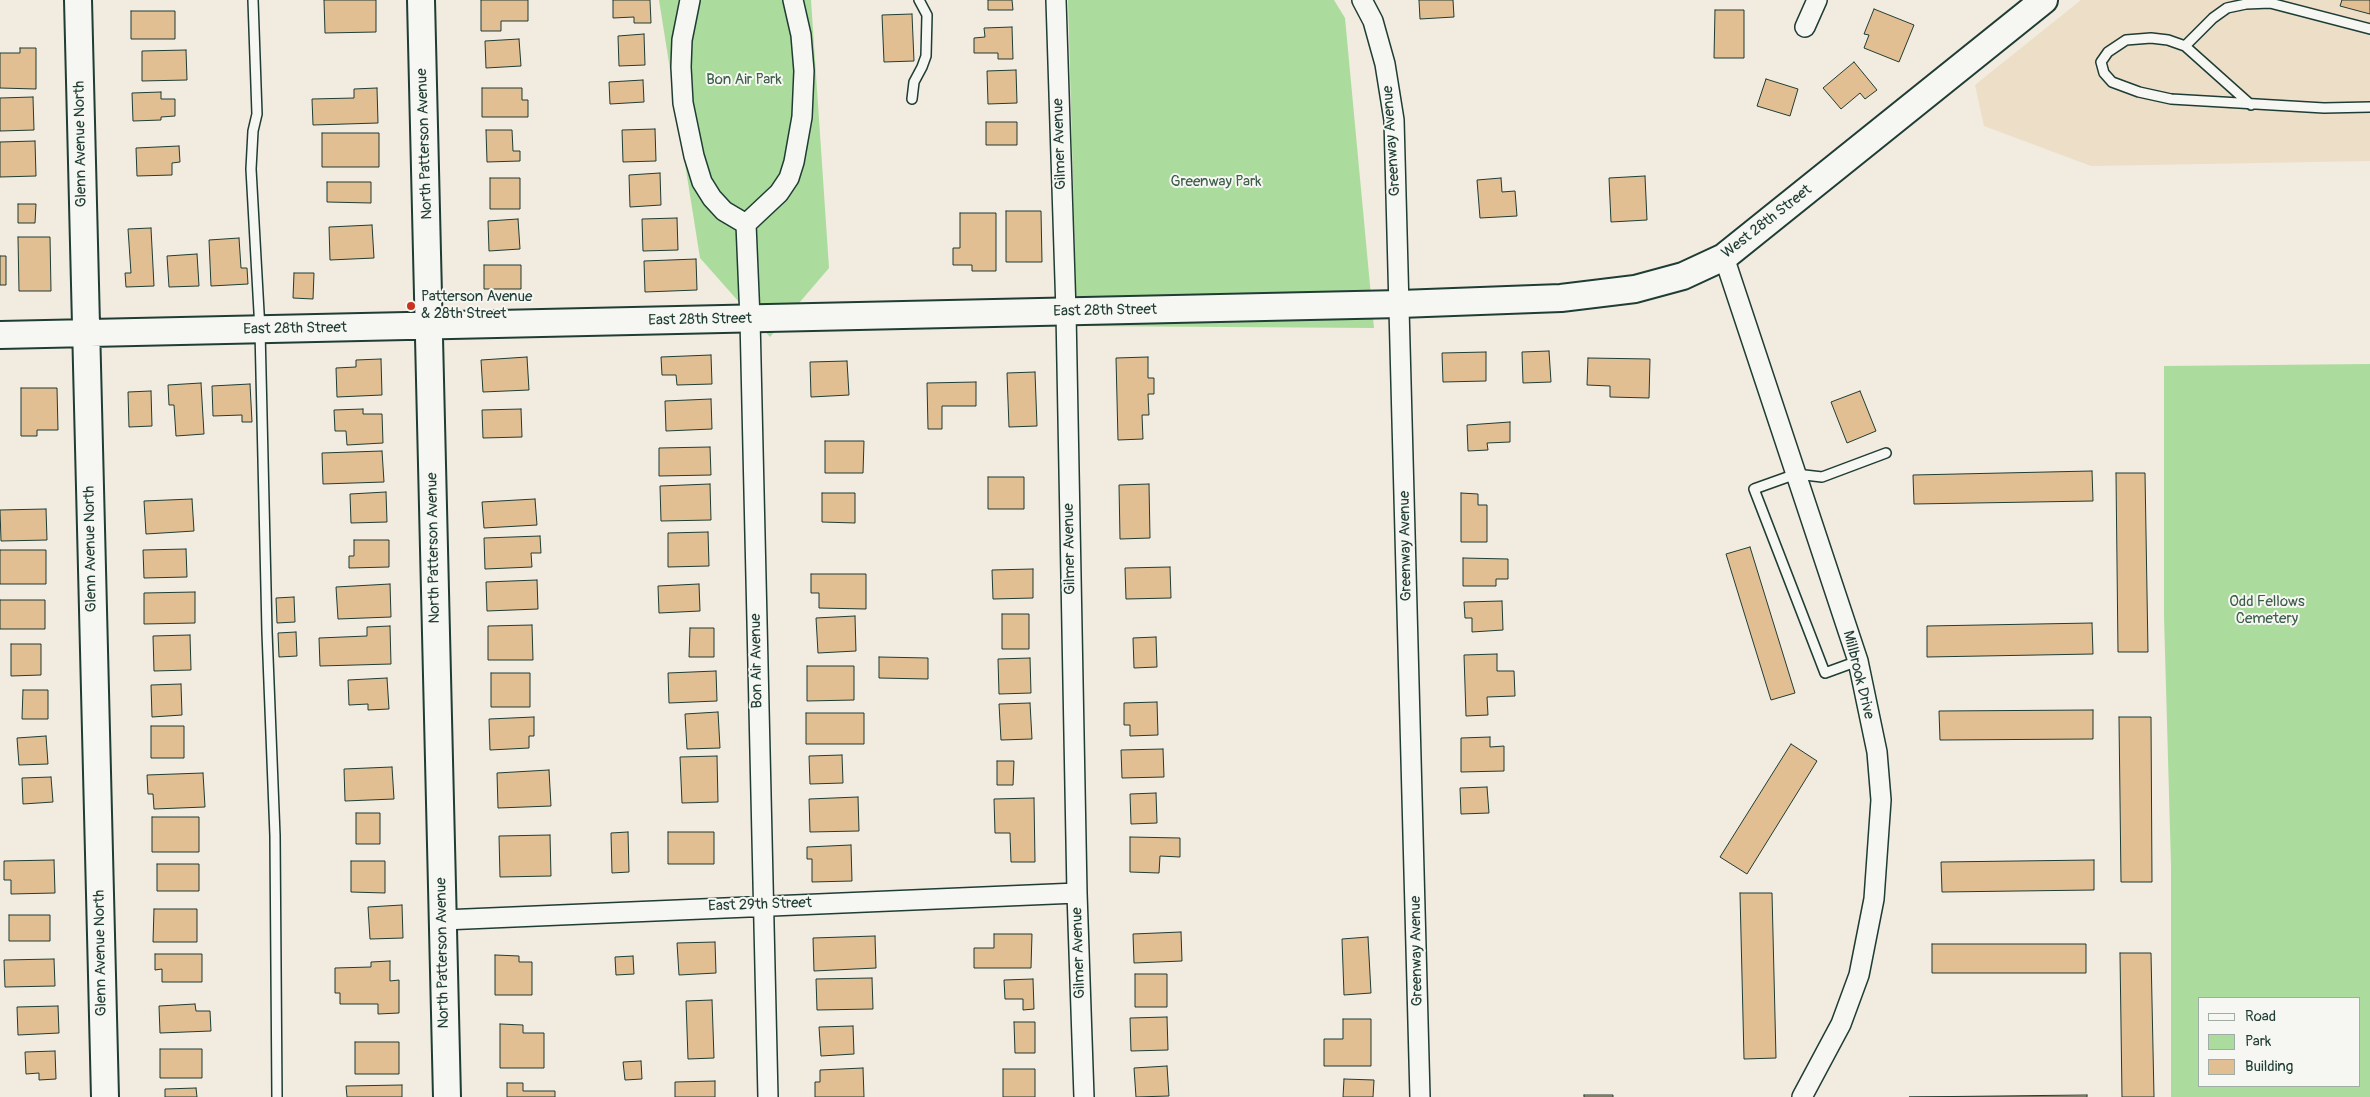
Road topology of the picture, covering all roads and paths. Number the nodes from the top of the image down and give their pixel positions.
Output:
1 (78, 0) edge
2 (253, 0) edge
3 (421, 0) edge
4 (690, 0) edge
5 (793, 0) edge
6 (919, 0) edge
7 (1056, 0) edge
8 (1362, 0) edge
9 (1817, 0) edge
10 (2044, 0) edge
11 (1805, 27) dead end
12 (2370, 29) edge
13 (2185, 46) junction
14 (912, 99) dead end
15 (2251, 105) junction
16 (2370, 107) edge
17 (746, 224) junction
18 (1724, 257) junction
19 (1400, 304) junction
20 (1066, 312) junction
21 (750, 320) junction
22 (429, 326) junction
23 (260, 330) junction
24 (86, 333) junction
25 (0, 335) edge
26 (1886, 454) dead end
27 (1796, 474) junction
28 (1858, 661) junction
29 (1077, 894) junction
30 (762, 905) junction
31 (443, 920) junction
32 (105, 1097) edge
33 (277, 1097) edge
34 (447, 1097) edge
35 (768, 1097) edge
36 (1084, 1097) edge
37 (1420, 1097) edge
38 (1802, 1097) edge

1 - 24 street, Glenn Avenue North
2 - 23 lane
3 - 22 street, North Patterson Avenue
4 - 17 street
5 - 17 street
6 - 14 lane
7 - 20 street, Gilmer Avenue
8 - 19 street, Greenway Avenue
9 - 11 street
10 - 18 street, West 28th Street
12 - 13 lane
13 - 15 lane
13 - 15 lane
15 - 16 lane
17 - 21 street, Bon Air Avenue
18 - 19 street, West 28th Street
18 - 27 street, Millbrook Drive
19 - 20 street, East 28th Street
19 - 37 street, Greenway Avenue
20 - 21 street, East 28th Street
20 - 29 street, Gilmer Avenue
21 - 22 street, East 28th Street
21 - 30 street, Bon Air Avenue
22 - 23 street, East 28th Street
22 - 31 street, North Patterson Avenue
23 - 24 street, East 28th Street
23 - 33 lane
24 - 25 street, East 28th Street
24 - 32 street, Glenn Avenue North
26 - 27 lane
27 - 28 street, Millbrook Drive
27 - 28 lane
28 - 38 street, Millbrook Drive
29 - 30 street, East 29th Street
29 - 36 street, Gilmer Avenue
30 - 31 street, East 29th Street
30 - 35 street, Bon Air Avenue
31 - 34 street, North Patterson Avenue

